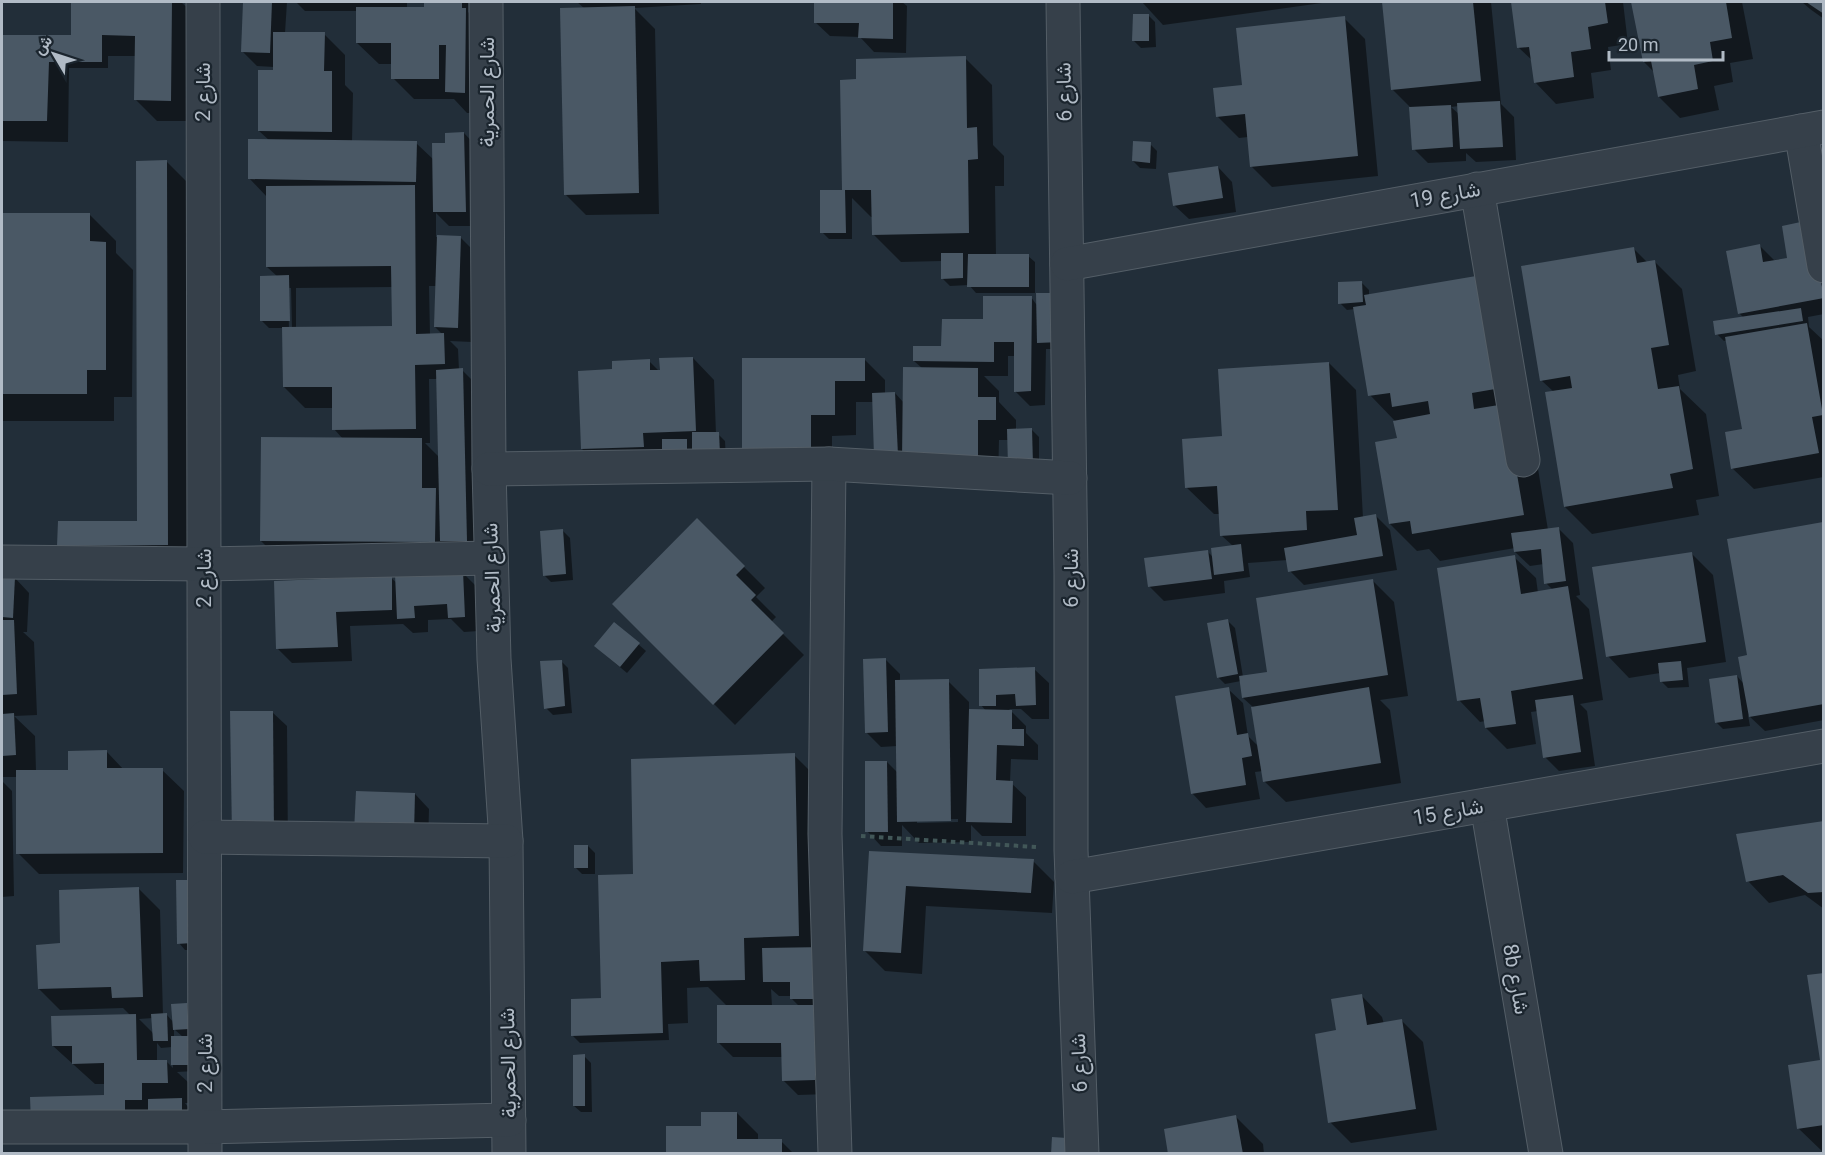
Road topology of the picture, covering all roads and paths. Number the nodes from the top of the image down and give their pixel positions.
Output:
1 (203, 2) edge
2 (486, 2) edge
3 (1063, 2) edge
4 (1812, 129) edge
5 (1477, 189) junction
6 (1067, 264) junction
7 (1824, 266) edge
8 (1523, 460) dead end
9 (829, 464) junction
10 (489, 469) junction
11 (1070, 478) junction
12 (491, 558) junction
13 (2, 561) edge
14 (204, 564) junction
15 (1824, 746) edge
16 (1486, 805) junction
17 (825, 834) junction
18 (206, 837) junction
19 (506, 841) junction
20 (1072, 863) junction
21 (509, 1120) junction
22 (2, 1127) edge
23 (205, 1140) edge
24 (509, 1154) edge
25 (835, 1154) edge
26 (1082, 1154) edge
27 (1546, 1154) edge

1 - 14 street, شارع 2
2 - 10 street, شارع الحمرية
3 - 6 street, شارع 6
4 - 5 street, شارع 19
4 - 7 street
5 - 6 street, شارع 19
5 - 8 street
6 - 11 street, شارع 6
9 - 10 street
9 - 11 street
9 - 17 street
10 - 12 street, شارع الحمرية
11 - 20 street, شارع 6
12 - 14 street
12 - 19 street, شارع الحمرية
13 - 14 street
14 - 18 street, شارع 2
15 - 16 street, شارع 15
16 - 20 street, شارع 15
16 - 27 street, 8b شارع
17 - 20 path
17 - 25 street
18 - 19 street
18 - 23 street, شارع 2
19 - 21 street, شارع الحمرية
20 - 26 street, شارع 6
21 - 23 street
21 - 24 street, شارع الحمرية
22 - 23 street

